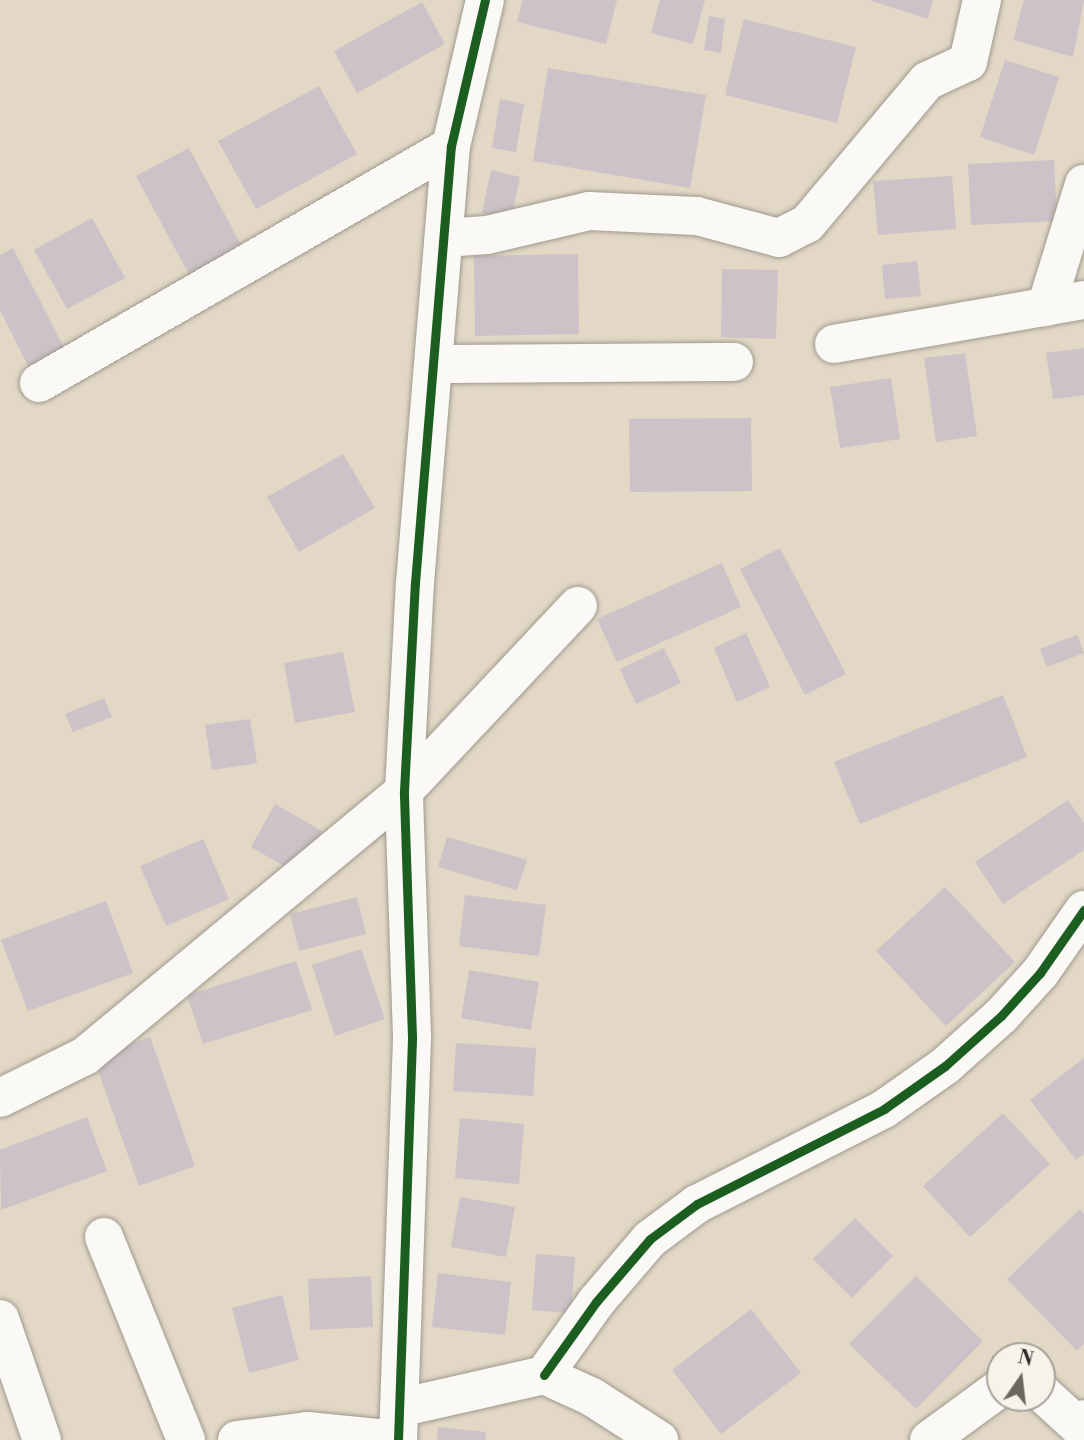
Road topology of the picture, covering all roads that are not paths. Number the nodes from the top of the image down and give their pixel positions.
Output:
1 (485, 0) edge
2 (982, 0) edge
3 (451, 146) junction
4 (1084, 184) edge
5 (444, 238) junction
6 (1084, 300) edge
7 (1046, 307) junction
8 (834, 344) dead end
9 (734, 362) dead end
10 (435, 364) junction
11 (39, 383) dead end
12 (578, 606) dead end
13 (404, 791) junction
14 (1084, 910) edge
15 (0, 1098) edge
16 (104, 1237) dead end
17 (0, 1319) edge
18 (544, 1375) junction
19 (986, 1398) edge
20 (1056, 1406) edge
21 (1084, 1419) edge
22 (399, 1430) edge
23 (42, 1440) edge
24 (186, 1440) edge
25 (237, 1440) edge
26 (659, 1440) edge
27 (929, 1440) edge

1 - 3 street
2 - 5 street
3 - 5 street
3 - 11 street
4 - 7 street
5 - 10 street
6 - 7 street
7 - 8 street
9 - 10 street
10 - 13 street
12 - 13 street
13 - 15 street
13 - 22 street
14 - 18 street
16 - 24 street
17 - 23 street
18 - 22 street
18 - 26 street
19 - 27 street
20 - 21 street
22 - 25 street

